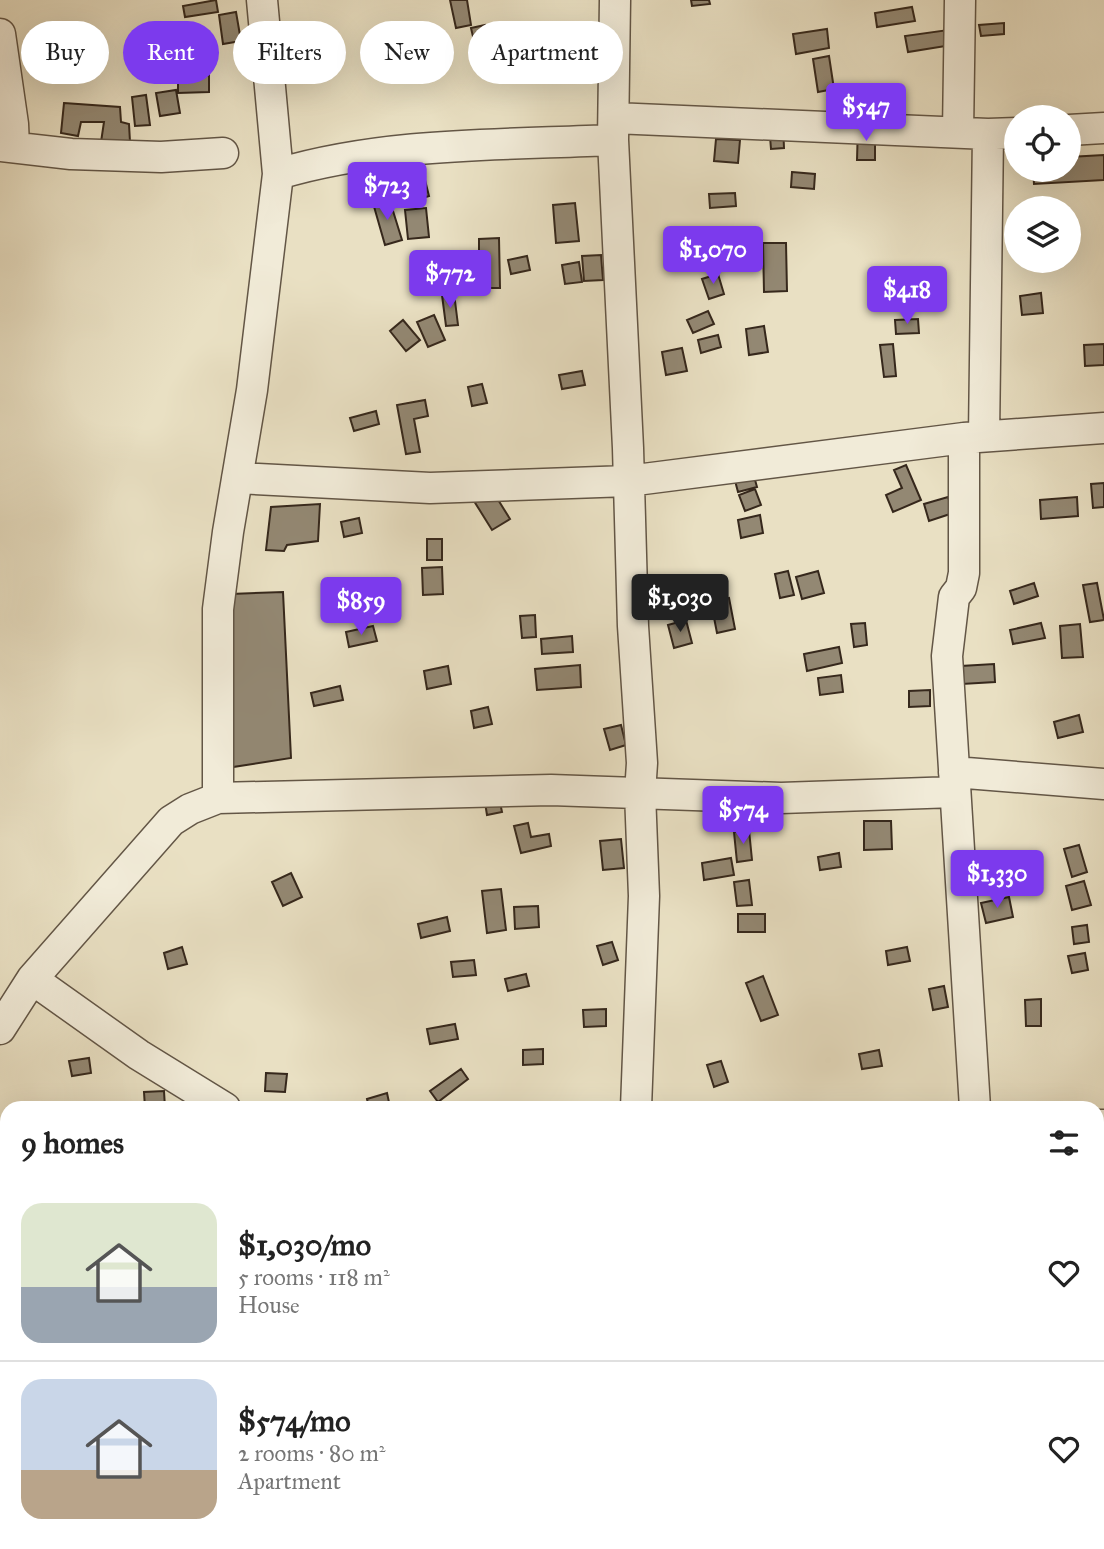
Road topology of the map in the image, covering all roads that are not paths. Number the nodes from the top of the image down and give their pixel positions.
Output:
1 (262, 0) edge
2 (615, 0) edge
3 (960, 0) edge
4 (0, 34) edge
5 (1104, 128) edge
6 (613, 129) junction
7 (1081, 129) edge
8 (958, 132) junction
9 (1002, 133) edge
10 (7, 147) edge
11 (223, 153) dead end
12 (278, 174) junction
13 (1104, 428) edge
14 (974, 437) junction
15 (237, 478) junction
16 (628, 481) junction
17 (954, 782) junction
18 (1104, 784) edge
19 (640, 793) junction
20 (218, 798) junction
21 (32, 979) junction
22 (0, 1029) edge
23 (214, 1101) edge
24 (636, 1101) edge
25 (975, 1101) edge

1 - 12 street
2 - 6 street
3 - 8 street
4 - 10 street
5 - 7 street
6 - 8 street
6 - 12 street
6 - 16 street
8 - 9 street
9 - 14 street
10 - 11 street
12 - 15 street
13 - 14 street
14 - 16 street
14 - 17 street
15 - 16 street
15 - 20 street
16 - 19 street
17 - 18 street
17 - 19 street
17 - 25 street
19 - 20 street
19 - 24 street
20 - 21 street
21 - 22 street
21 - 23 street

